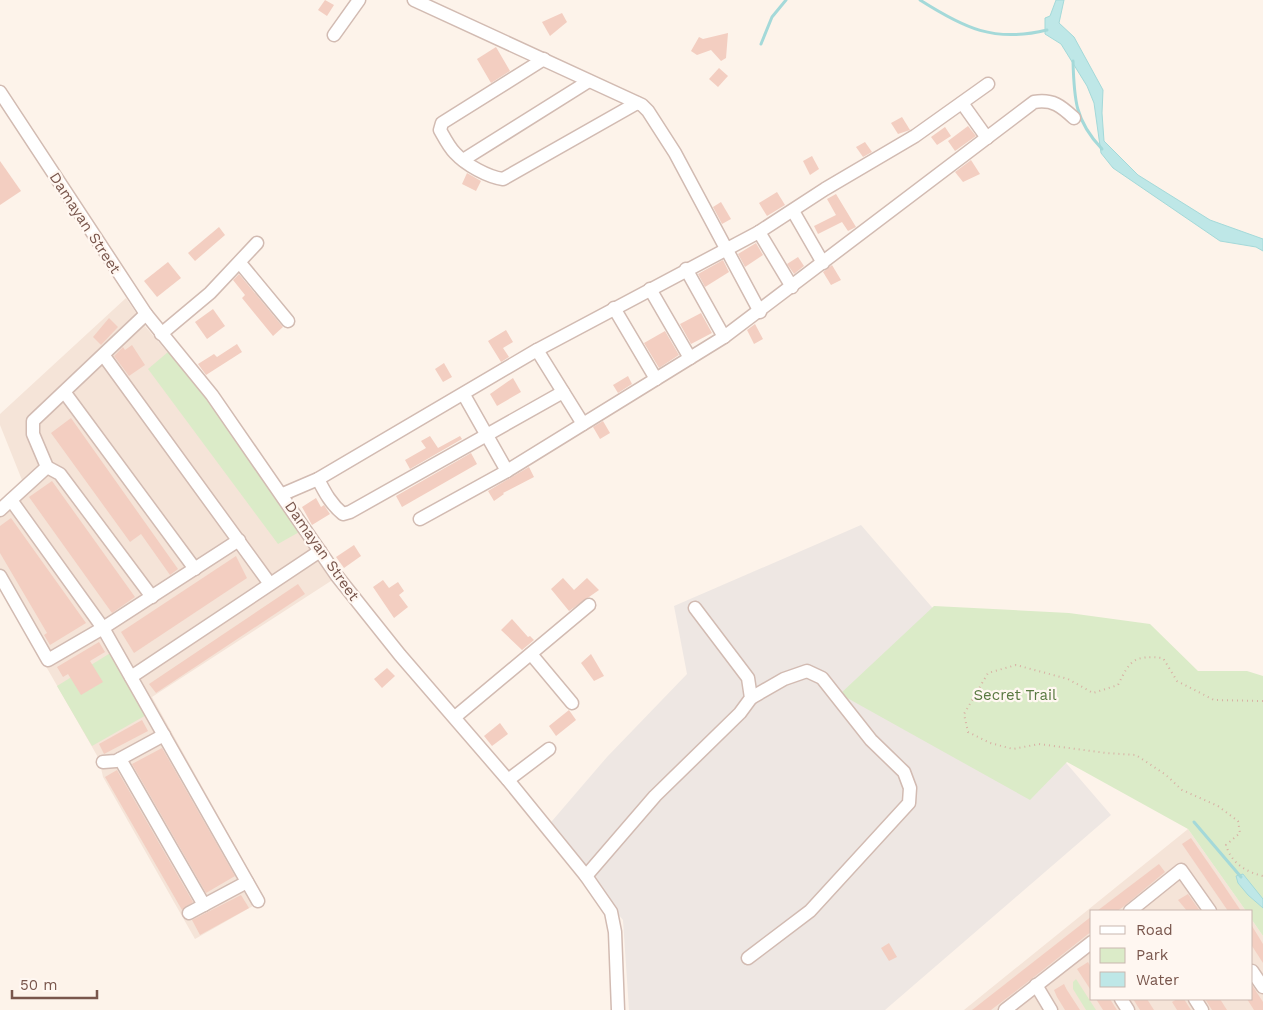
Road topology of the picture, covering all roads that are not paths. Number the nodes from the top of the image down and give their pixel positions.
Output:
1 (359, 0) edge
2 (414, 0) edge
3 (334, 35) dead end
4 (544, 59) junction
5 (589, 80) junction
6 (988, 84) dead end
7 (0, 92) edge
8 (637, 103) junction
9 (962, 103) junction
10 (1074, 118) dead end
11 (987, 138) junction
12 (463, 160) junction
13 (793, 211) junction
14 (759, 232) junction
15 (257, 243) dead end
16 (726, 249) junction
17 (240, 263) junction
18 (823, 263) junction
19 (686, 269) junction
20 (792, 287) junction
21 (650, 289) junction
22 (614, 308) junction
23 (760, 312) junction
24 (146, 314) junction
25 (288, 321) dead end
26 (160, 334) junction
27 (724, 337) junction
28 (537, 350) junction
29 (104, 356) junction
30 (690, 358) junction
31 (656, 379) junction
32 (563, 392) junction
33 (64, 393) junction
34 (464, 395) junction
35 (583, 424) junction
36 (486, 436) junction
37 (47, 467) junction
38 (507, 472) junction
39 (318, 479) junction
40 (283, 494) junction
41 (11, 500) junction
42 (0, 510) edge
43 (420, 519) dead end
44 (239, 540) junction
45 (320, 551) junction
46 (195, 569) junction
47 (0, 576) edge
48 (270, 584) junction
49 (152, 597) junction
50 (589, 605) dead end
51 (695, 608) dead end
52 (103, 628) junction
53 (531, 654) junction
54 (131, 677) junction
55 (751, 698) junction
56 (572, 703) dead end
57 (455, 717) junction
58 (164, 735) junction
59 (549, 748) dead end
60 (120, 760) junction
61 (103, 762) dead end
62 (508, 780) junction
63 (586, 876) junction
64 (247, 882) junction
65 (258, 901) dead end
66 (204, 905) junction
67 (1134, 910) edge
68 (1209, 910) edge
69 (189, 913) dead end
70 (1090, 947) edge
71 (748, 958) dead end
72 (1253, 972) edge
73 (1036, 985) junction
74 (1263, 987) edge
75 (618, 1010) edge
76 (1005, 1010) edge
77 (1051, 1010) edge

1 - 3 street
2 - 4 street
4 - 5 street
4 - 12 street
5 - 8 street
5 - 12 street
6 - 9 street
7 - 24 street, Damayan Street
8 - 12 street
8 - 16 street
9 - 11 street
9 - 13 street
10 - 11 street
11 - 18 street
13 - 14 street
13 - 18 street
14 - 16 street
14 - 20 street
15 - 17 street
16 - 19 street
16 - 23 street
17 - 25 street
17 - 26 street
18 - 20 street
19 - 21 street
19 - 27 street
20 - 23 street
21 - 22 street
21 - 30 street
22 - 28 street
22 - 31 street
23 - 27 street
24 - 26 street, Damayan Street
24 - 29 street
26 - 40 street, Damayan Street
27 - 30 street
28 - 32 street
28 - 34 street
29 - 33 street
29 - 44 street
30 - 31 street
31 - 35 street
32 - 35 street
32 - 36 street
33 - 37 street
33 - 46 street
34 - 36 street
34 - 39 street
35 - 38 street
36 - 38 street
36 - 39 street
37 - 41 street
37 - 49 street
38 - 43 street
39 - 40 street
40 - 45 street, Damayan Street
41 - 42 street
41 - 52 street
44 - 46 street
44 - 48 street
45 - 48 street
45 - 57 street, Damayan Street
46 - 49 street
47 - 52 street
48 - 54 street
49 - 52 street
50 - 53 street
51 - 55 street
52 - 54 street
53 - 56 street
53 - 57 street
54 - 58 street
55 - 63 street
55 - 71 street
57 - 62 street, Damayan Street
58 - 60 street
58 - 64 street
59 - 62 street
60 - 61 street
60 - 66 street
62 - 63 street, Damayan Street
63 - 75 street, Damayan Street
64 - 65 street
64 - 66 street
66 - 69 street
67 - 68 street
70 - 73 street
72 - 74 street
73 - 76 street
73 - 77 street

